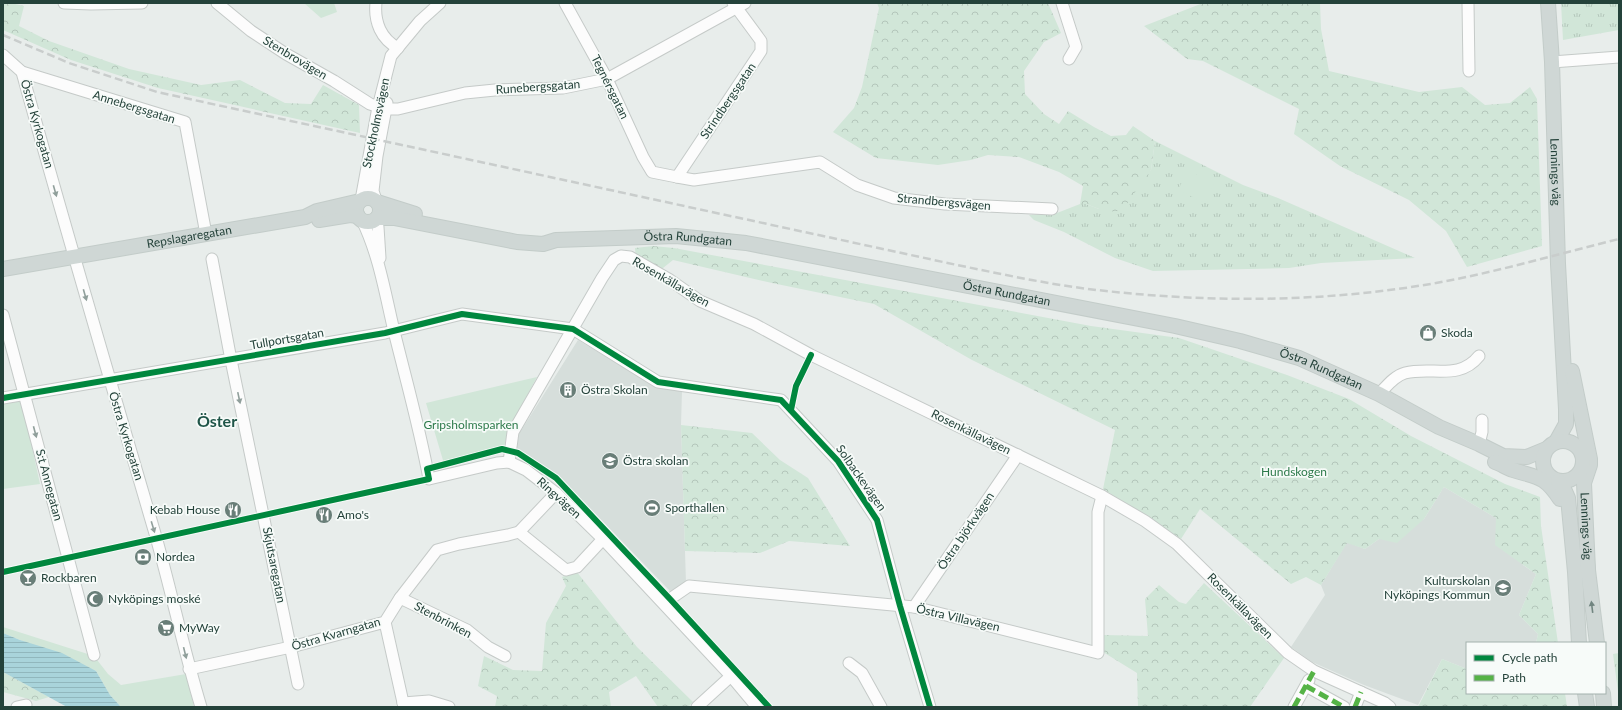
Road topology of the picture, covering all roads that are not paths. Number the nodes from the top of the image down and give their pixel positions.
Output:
1 (64, 3) edge
2 (142, 3) edge
3 (217, 3) edge
4 (376, 3) edge
5 (440, 3) edge
6 (1062, 3) edge
7 (1468, 3) edge
8 (1548, 3) edge
9 (568, 4) edge
10 (738, 5) edge
11 (398, 48) junction
12 (3, 55) edge
13 (1619, 56) edge
14 (1069, 59) dead end
15 (1552, 62) junction
16 (1469, 71) dead end
17 (22, 72) junction
18 (607, 79) junction
19 (382, 108) junction
20 (677, 177) junction
21 (360, 201) junction
22 (377, 201) junction
23 (1052, 208) dead end
24 (305, 217) junction
25 (368, 218) junction
26 (206, 234) junction
27 (556, 240) junction
28 (74, 257) junction
29 (212, 258) dead end
30 (3, 269) edge
31 (3, 275) edge
32 (3, 315) edge
33 (573, 329) junction
34 (394, 331) junction
35 (1563, 341) junction
36 (1479, 356) dead end
37 (231, 360) junction
38 (109, 380) junction
39 (1378, 394) junction
40 (25, 395) junction
41 (3, 398) edge
42 (1482, 420) dead end
43 (1439, 427) junction
44 (1479, 444) junction
45 (1551, 445) junction
46 (1581, 451) junction
47 (1018, 455) junction
48 (509, 462) junction
49 (1495, 462) junction
50 (1577, 476) junction
51 (1552, 477) junction
52 (556, 494) junction
53 (1102, 496) junction
54 (519, 532) junction
55 (603, 539) junction
56 (1581, 571) junction
57 (400, 598) junction
58 (665, 604) junction
59 (900, 606) junction
60 (914, 607) junction
61 (385, 622) junction
62 (1579, 642) edge
63 (1597, 642) edge
64 (290, 647) junction
65 (94, 655) dead end
66 (504, 656) dead end
67 (849, 663) dead end
68 (189, 669) junction
69 (1314, 671) junction
70 (731, 676) junction
71 (298, 684) dead end
72 (1306, 686) junction
73 (1361, 692) junction
74 (1585, 694) edge
75 (1603, 694) edge
76 (403, 705) edge
77 (202, 707) edge
78 (449, 707) edge
79 (697, 707) edge
80 (757, 707) edge
81 (881, 707) edge
82 (930, 707) edge
83 (1294, 707) edge
84 (1344, 707) edge
85 (1355, 707) edge
86 (1390, 707) edge
87 (1587, 707) edge
88 (1604, 707) edge

1 - 2 street
3 - 19 street, Stenbrovägen
4 - 11 street
5 - 11 street
6 - 14 street
7 - 16 street
8 - 15 main road, Lennings väg
9 - 18 street, Tegnérsgatan
10 - 18 street, Runebergsgatan
10 - 20 street, Strindbergsgatan
11 - 19 street, Stockholmsvägen
12 - 17 street, Annebergsgatan
13 - 15 street
15 - 35 main road, Lennings väg
17 - 26 street, Annebergsgatan
17 -> 28 street, Östra Kyrkogatan
18 - 19 street, Runebergsgatan
18 - 20 street, Tegnérsgatan
19 - 21 street, Stockholmsvägen
19 - 22 street, Stockholmsvägen
20 - 23 street, Strandbergsvägen
21 - 22 main road
21 - 24 main road, Repslagaregatan
21 - 25 main road
22 - 25 main road
22 - 27 main road, Östra Rundgatan
24 - 25 main road, Repslagaregatan
24 - 26 main road, Repslagaregatan
25 - 27 main road, Östra Rundgatan
25 - 34 street
26 - 28 main road, Repslagaregatan
27 - 39 main road, Östra Rundgatan
28 - 30 main road, Repslagaregatan
28 - 31 main road, Repslagaregatan
28 -> 38 street, Östra Kyrkogatan
29 - 37 street, Skjutsaregatan
32 - 40 street, S:t Annegatan
33 - 34 street, Tullportsgatan
33 - 47 street, Rosenkällavägen
33 - 48 street, Rosenkällavägen
33 - 59 street, Solbackevägen
34 - 37 street, Tullportsgatan
34 - 48 street
35 - 44 main road
35 - 45 main road, Lennings väg
35 - 46 main road, Lennings väg
35 - 56 main road, Lennings väg
36 - 39 street
37 - 38 street, Tullportsgatan
37 -> 64 street, Skjutsaregatan
38 - 40 street, Tullportsgatan
38 -> 68 street, Östra Kyrkogatan
39 - 43 main road, Östra Rundgatan
40 - 41 street, Tullportsgatan
40 -> 65 street, S:t Annegatan
42 - 44 street
43 - 44 main road, Östra Rundgatan
43 - 49 main road, Östra Rundgatan
44 - 45 main road, Östra Rundgatan
45 - 46 main road
45 - 51 main road
46 - 50 main road
47 - 53 street, Rosenkällavägen
47 - 60 street, Östra björkvägen
48 - 52 street, Ringvägen
49 - 51 main road, Östra Rundgatan
49 - 56 main road
50 - 51 main road
50 - 56 main road, Lennings väg
51 - 56 main road, Lennings väg
52 - 54 street
52 - 55 street, Ringvägen
53 - 60 street, Östra Villavägen
53 - 69 street, Rosenkällavägen
54 - 55 street
54 - 57 street, Östra Kvarngatan
55 - 58 street, Ringvägen
56 - 62 main road, Lennings väg
63 -> 56 main road, Lennings väg
57 - 61 street, Östra Kvarngatan
57 - 66 street, Stenbrinken
58 - 59 street, Östra Villavägen
58 - 70 street, Ringvägen
59 - 60 street, Östra Villavägen
59 - 82 street, Solbackevägen
61 - 64 street, Östra Kvarngatan
61 - 76 street
64 - 68 street, Östra Kvarngatan
64 - 71 street, Skjutsaregatan
67 - 81 street
68 - 77 street, Östra Kyrkogatan
69 - 72 street
69 - 73 street, Rosenkällavägen
70 - 79 street
70 - 80 street, Ringvägen
72 - 83 street
72 - 84 street
73 - 85 street
73 - 86 street, Rosenkällavägen
74 - 87 main road
75 - 88 main road
76 - 78 street

